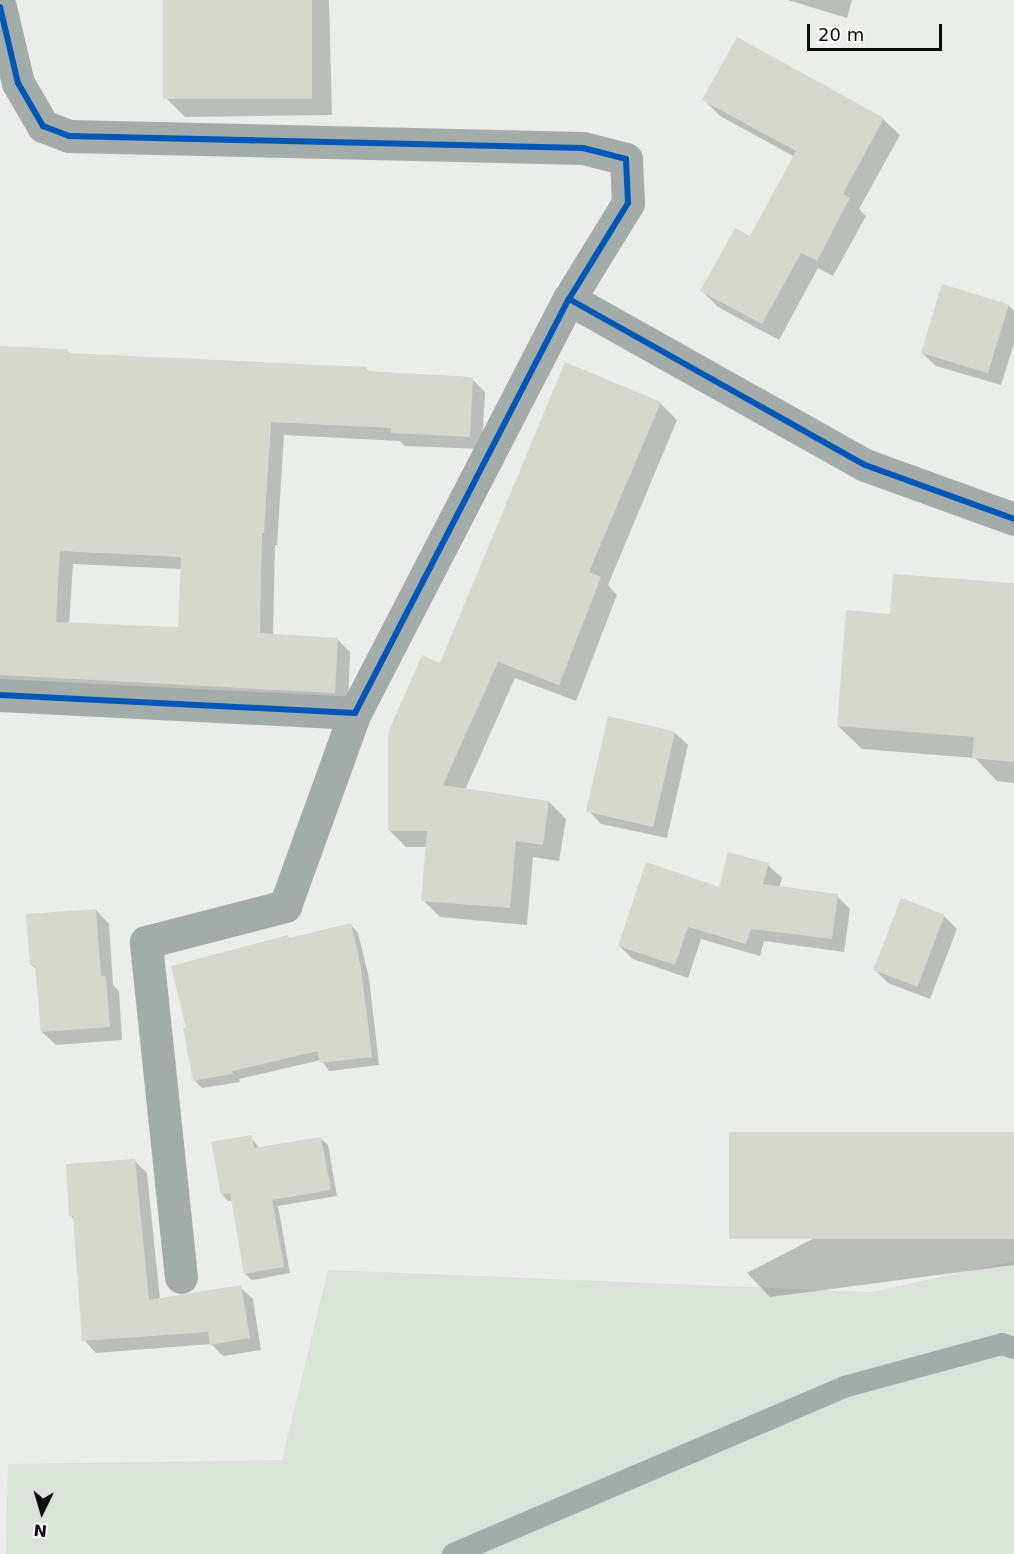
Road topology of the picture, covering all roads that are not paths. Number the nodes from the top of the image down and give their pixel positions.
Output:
1 (0, 7) edge
2 (569, 299) junction
3 (1014, 519) edge
4 (0, 695) edge
5 (355, 713) junction
6 (181, 1277) dead end
7 (1014, 1348) edge
8 (453, 1554) edge

1 - 2 street
2 - 3 street
2 - 5 street
4 - 5 street
5 - 6 street
7 - 8 lane

